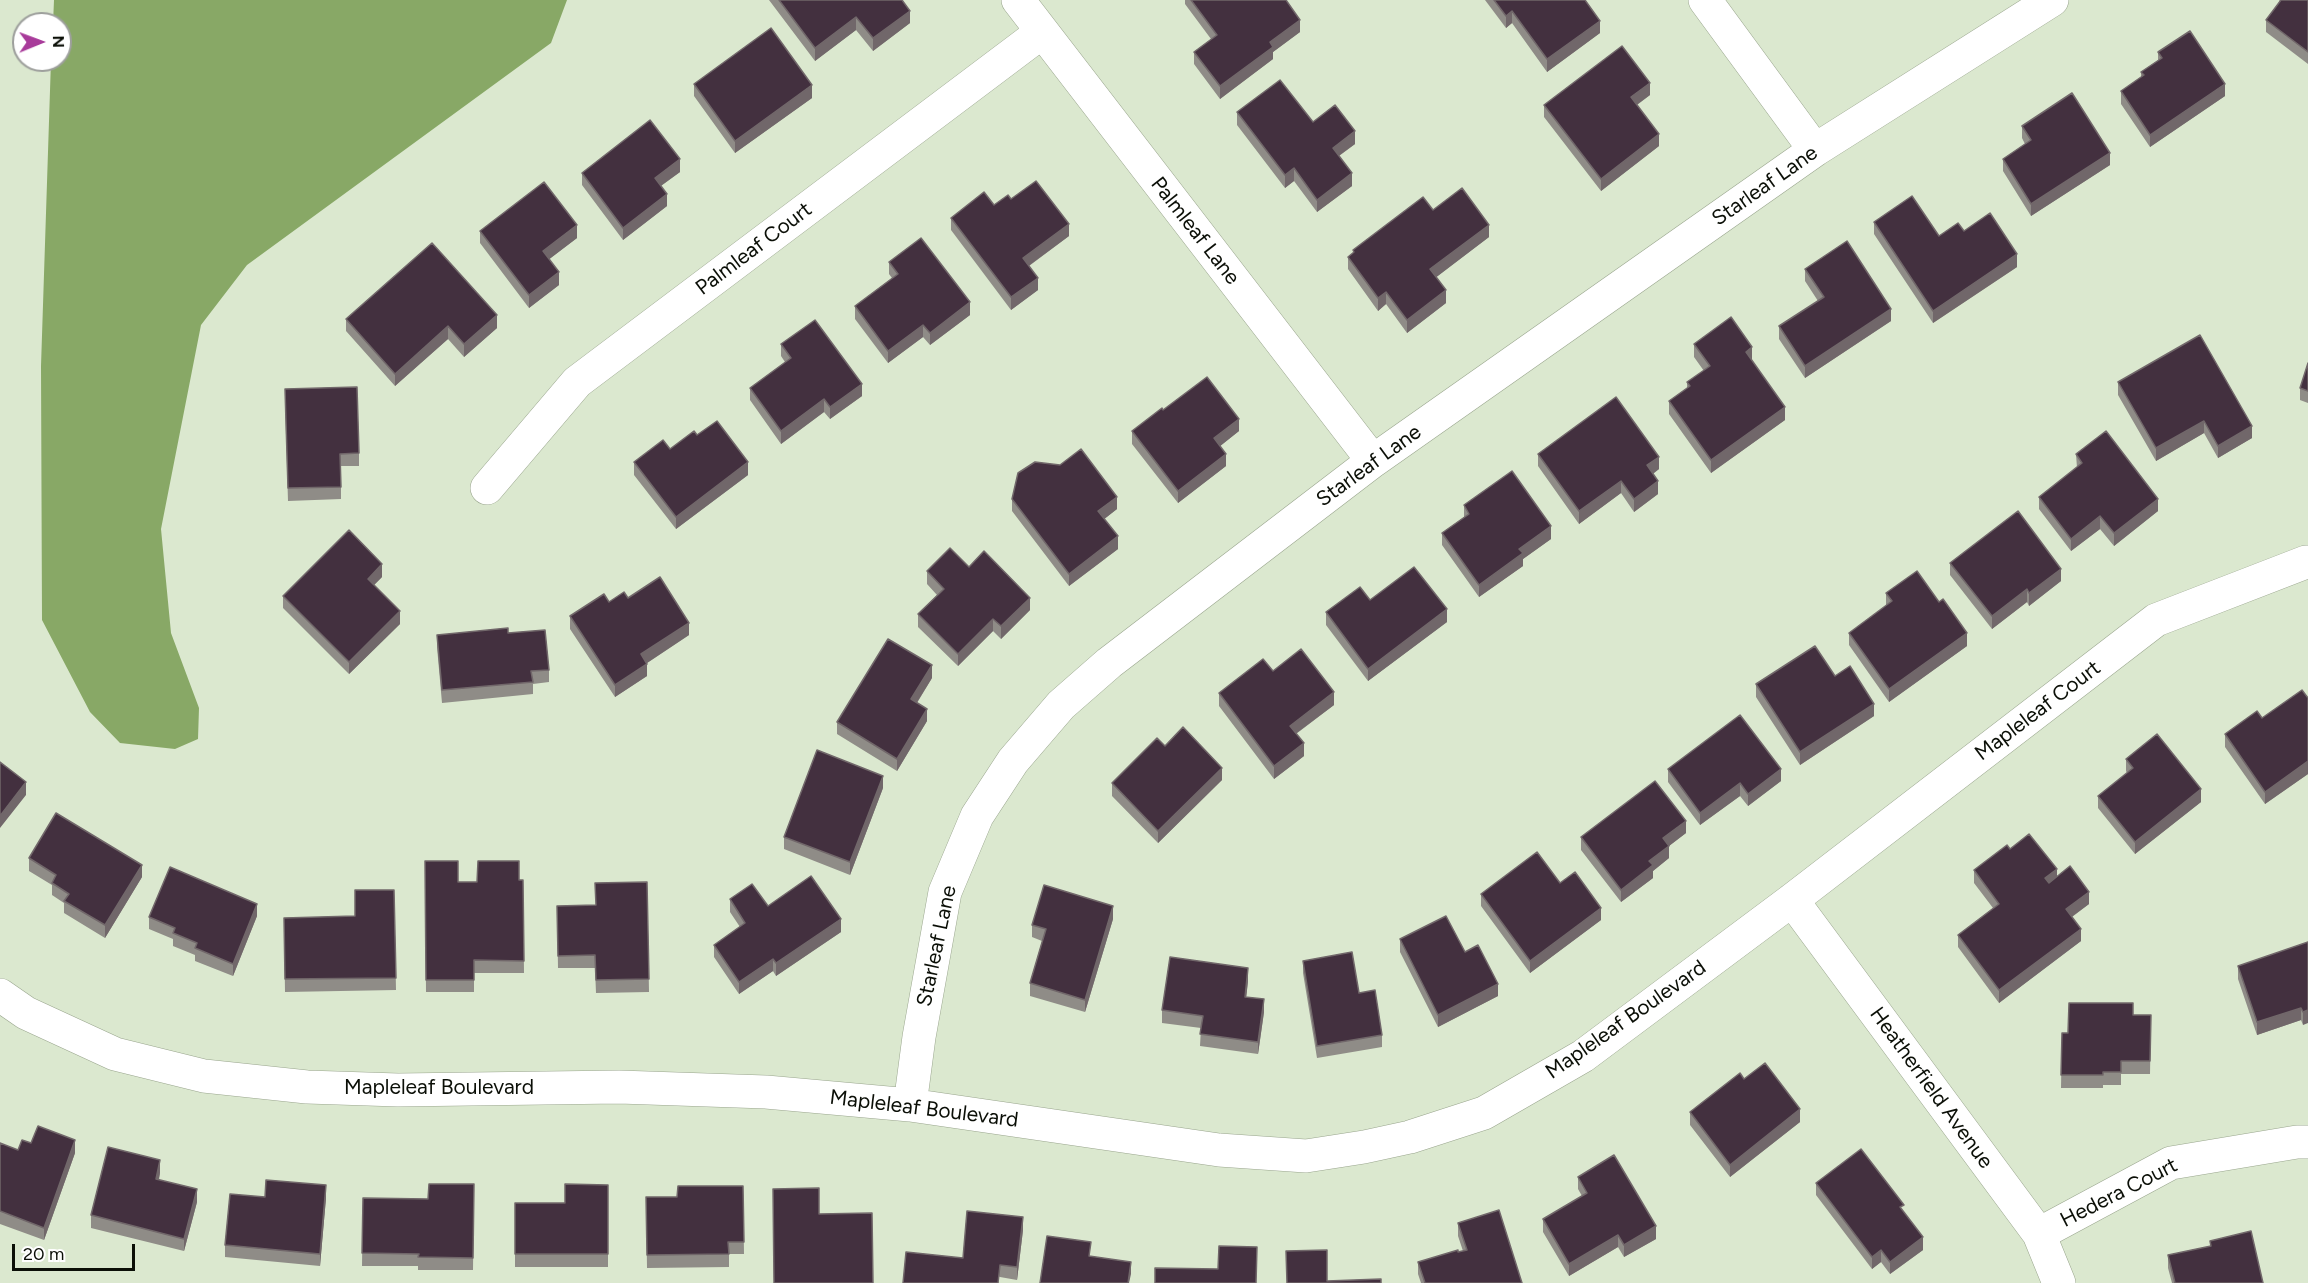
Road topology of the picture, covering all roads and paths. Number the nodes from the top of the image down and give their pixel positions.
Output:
1 (1018, 0) edge
2 (1705, 0) edge
3 (2052, 0) edge
4 (1042, 32) junction
5 (1815, 150) junction
6 (1373, 461) junction
7 (487, 488) dead end
8 (2306, 562) dead end
9 (1792, 900) junction
10 (0, 995) edge
11 (910, 1105) junction
12 (2308, 1142) edge
13 (2039, 1234) junction
14 (2060, 1283) edge

1 - 4 street, Palmleaf Lane
2 - 5 street
3 - 5 street, Starleaf Lane
4 - 6 street, Palmleaf Lane
4 - 7 street, Palmleaf Court
5 - 6 street, Starleaf Lane
6 - 11 street, Starleaf Lane
8 - 9 street, Mapleleaf Court
9 - 11 street, Mapleleaf Boulevard
9 - 13 street, Heatherfield Avenue
10 - 11 street, Mapleleaf Boulevard
12 - 13 street, Hedera Court
13 - 14 street, Heatherfield Avenue

